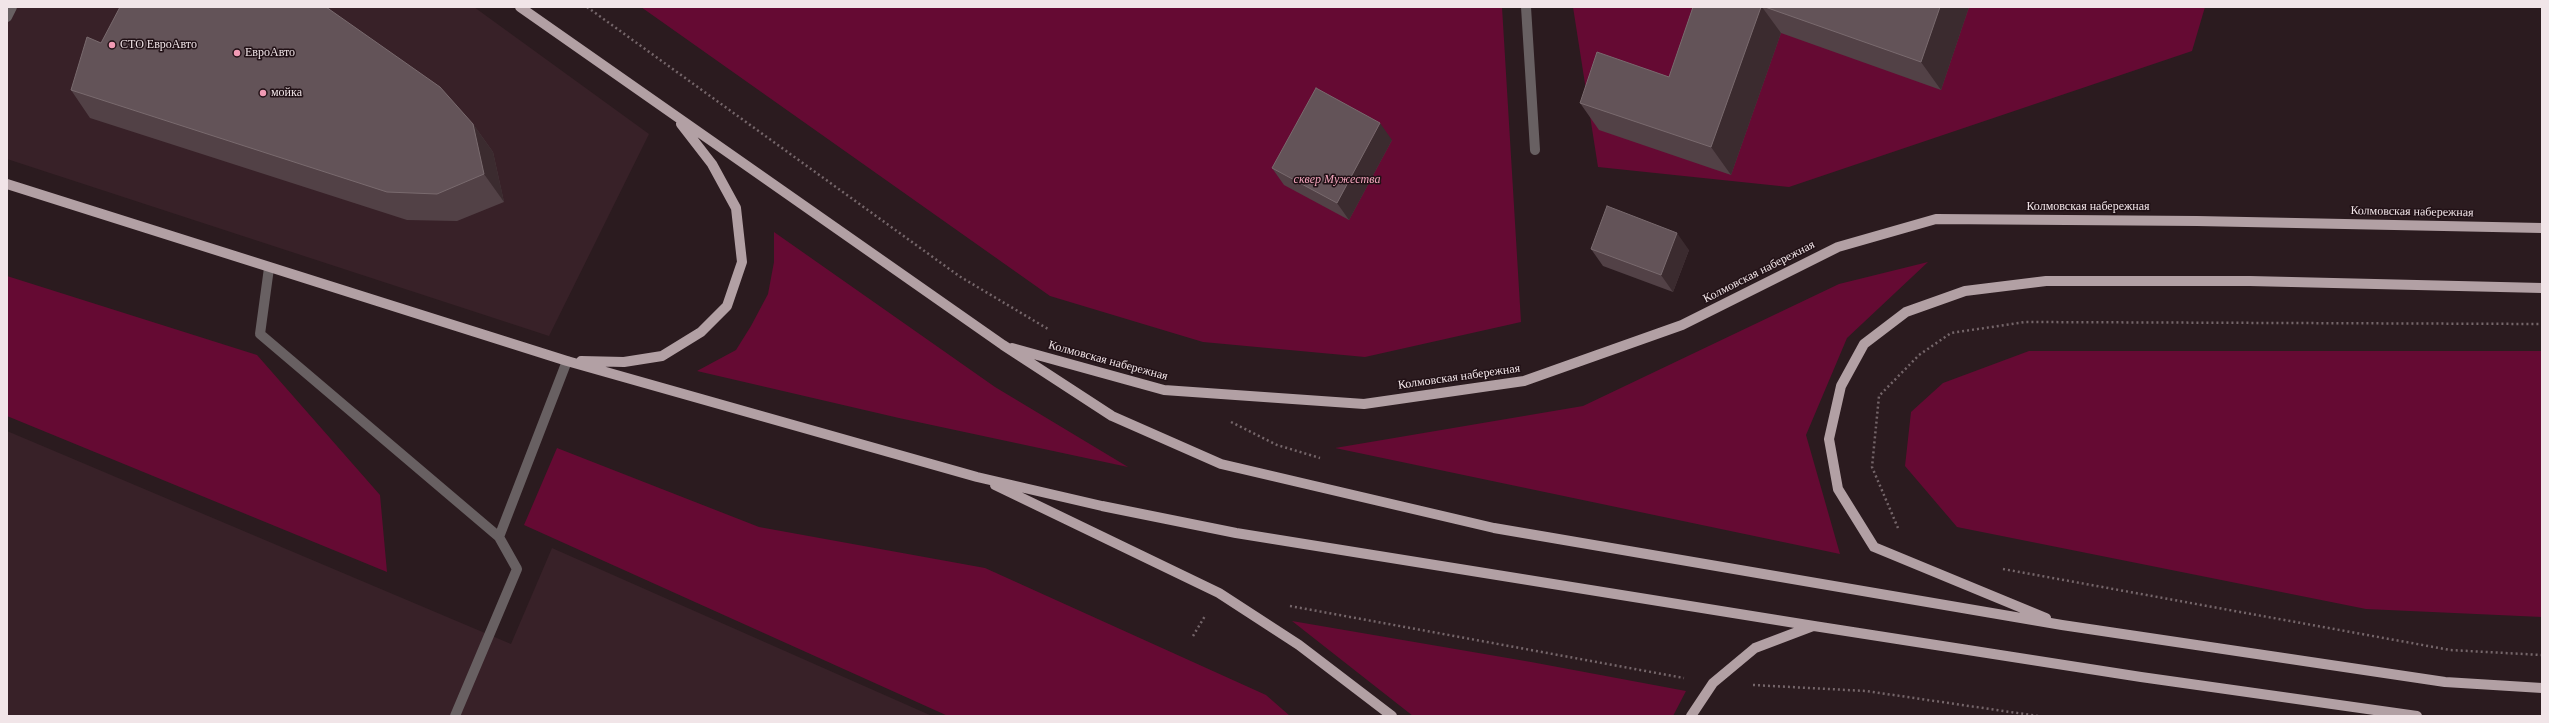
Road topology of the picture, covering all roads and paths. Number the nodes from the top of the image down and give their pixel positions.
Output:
1 (12, 7) edge
2 (520, 7) edge
3 (587, 7) edge
4 (1526, 7) edge
5 (7, 17) edge
6 (675, 116) junction
7 (1536, 150) dead end
8 (7, 184) edge
9 (2542, 228) edge
10 (269, 268) junction
11 (2542, 288) edge
12 (2542, 324) edge
13 (1052, 331) dead end
14 (1003, 346) junction
15 (567, 361) junction
16 (1228, 421) dead end
17 (1322, 459) dead end
18 (977, 477) junction
19 (1899, 531) dead end
20 (499, 537) junction
21 (2002, 569) dead end
22 (1289, 606) dead end
23 (2062, 625) junction
24 (1814, 626) junction
25 (2542, 655) edge
26 (1713, 683) junction
27 (2542, 688) edge
28 (455, 716) edge
29 (1392, 716) edge
30 (1691, 716) edge
31 (2038, 716) edge
32 (2417, 716) edge

1 - 5 lane
2 - 6 main road
3 - 13 path
4 - 7 lane
6 - 14 main road
6 - 15 main road
8 - 10 main road
9 - 14 main road, Колмовская набережная
10 - 15 main road
10 - 20 lane
11 - 23 main road
12 - 19 path
14 - 23 main road
15 - 18 main road
15 - 20 lane
16 - 17 path
18 - 24 main road
18 - 29 main road
20 - 28 lane
21 - 25 path
22 - 26 path
23 - 27 main road
24 - 26 main road
24 - 32 main road
26 - 30 main road
26 - 31 path

